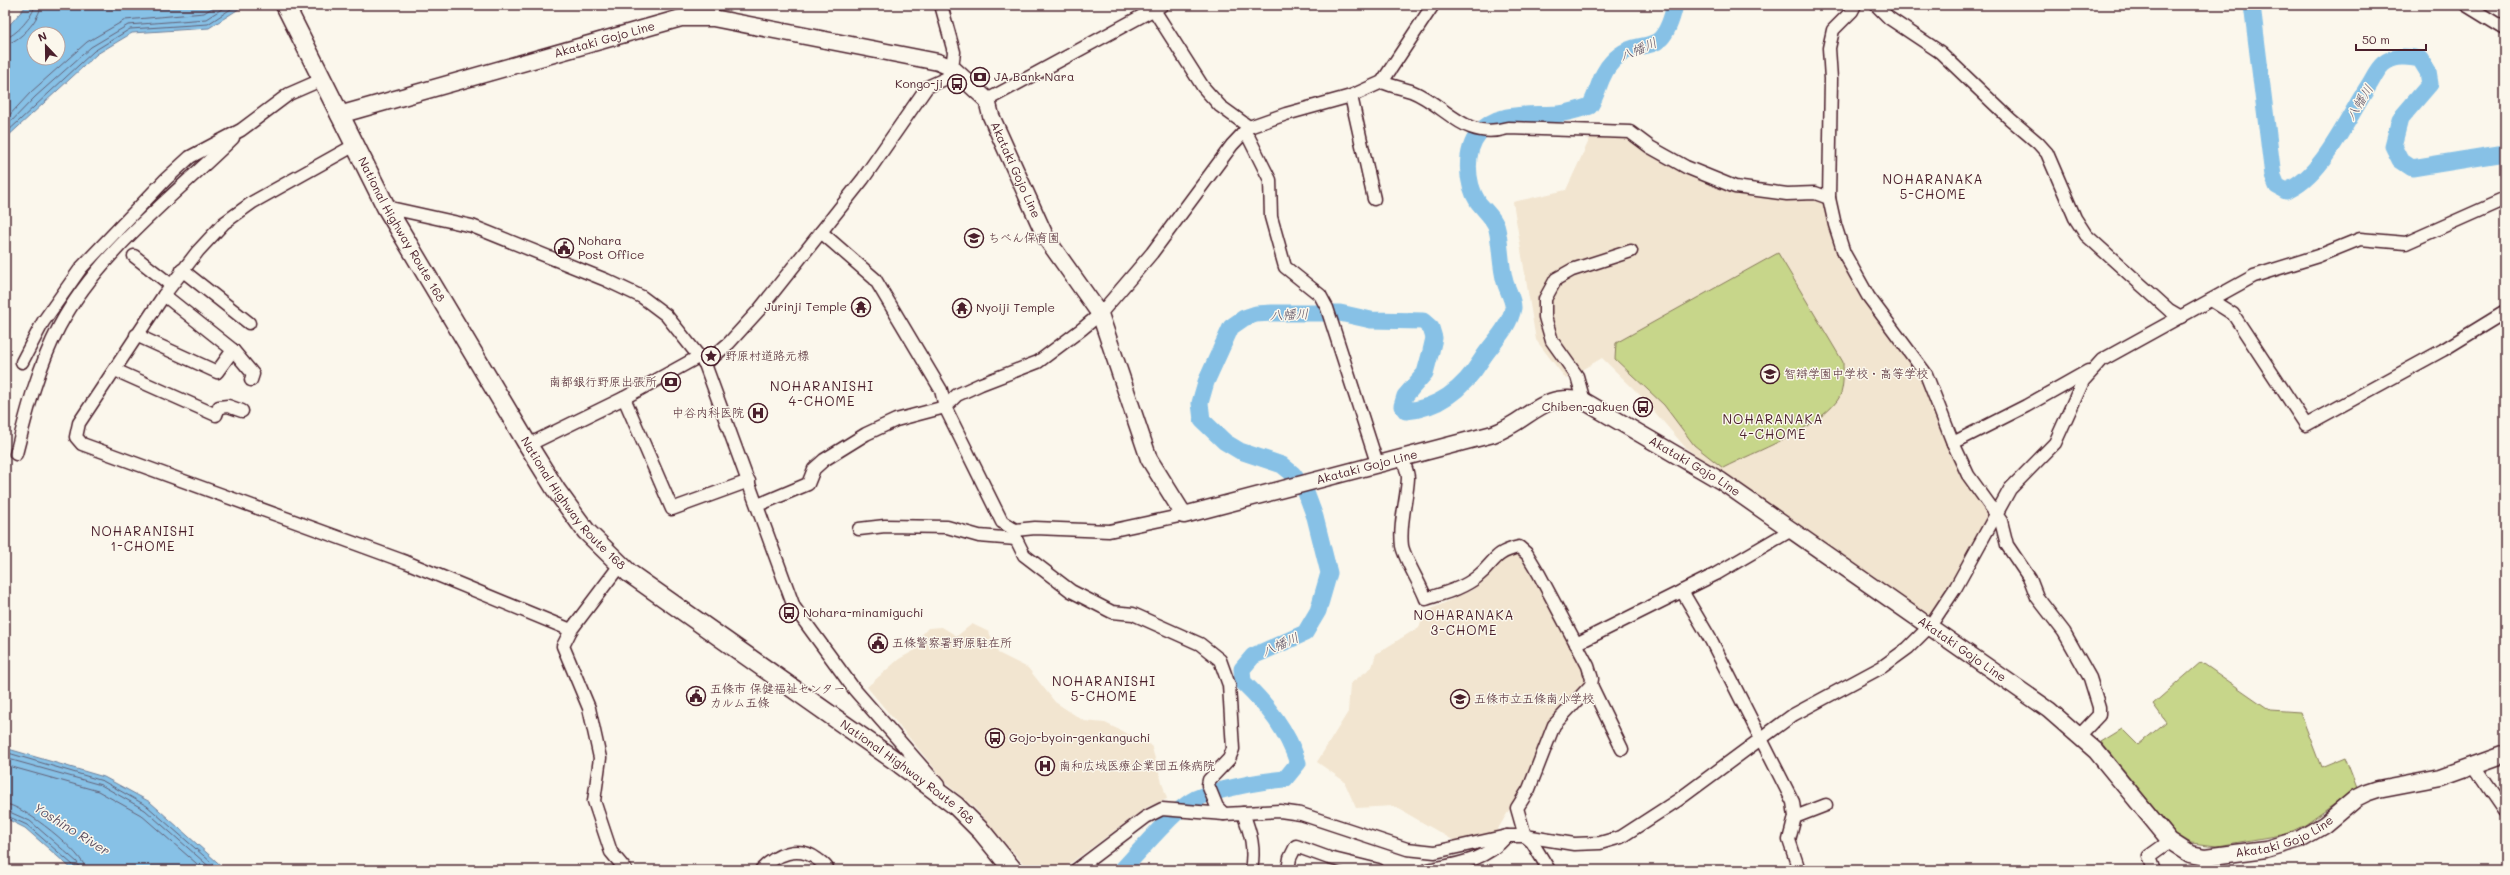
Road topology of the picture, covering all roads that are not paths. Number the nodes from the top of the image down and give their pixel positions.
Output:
1 (285, 5) edge
2 (941, 5) edge
3 (1433, 5) edge
4 (1855, 5) edge
5 (1876, 5) edge
6 (2466, 5) edge
7 (1158, 7) edge
8 (2505, 29) edge
9 (952, 68) junction
10 (320, 77) junction
11 (1382, 82) junction
12 (1351, 96) junction
13 (988, 100) junction
14 (339, 115) junction
15 (241, 130) junction
16 (1246, 130) junction
17 (355, 145) junction
18 (1829, 198) junction
19 (2505, 198) edge
20 (1374, 199) dead end
21 (386, 207) junction
22 (821, 232) junction
23 (1631, 251) dead end
24 (134, 256) dead end
25 (182, 270) junction
26 (168, 290) junction
27 (2211, 300) junction
28 (2505, 312) edge
29 (1100, 314) junction
30 (2181, 317) junction
31 (249, 323) dead end
32 (136, 335) junction
33 (234, 350) junction
34 (702, 360) junction
35 (22, 362) dead end
36 (2094, 368) junction
37 (115, 370) junction
38 (251, 380) dead end
39 (624, 398) junction
40 (1584, 401) junction
41 (945, 407) junction
42 (242, 411) dead end
43 (1953, 443) junction
44 (528, 444) junction
45 (16, 454) dead end
46 (1402, 457) junction
47 (1377, 463) junction
48 (749, 482) junction
49 (758, 505) junction
50 (1995, 514) junction
51 (1184, 515) junction
52 (859, 529) dead end
53 (1793, 529) junction
54 (1015, 535) junction
55 (620, 565) junction
56 (1682, 592) junction
57 (1930, 626) junction
58 (571, 630) junction
59 (1576, 644) junction
60 (1591, 686) junction
61 (2080, 735) junction
62 (1762, 739) junction
63 (1622, 749) dead end
64 (2505, 754) edge
65 (2474, 766) junction
66 (1826, 805) dead end
67 (956, 806) junction
68 (2505, 811) edge
69 (1243, 813) junction
70 (1224, 814) junction
71 (1795, 817) junction
72 (1507, 836) junction
73 (1525, 836) junction
74 (2170, 841) junction
75 (626, 870) edge
76 (761, 870) edge
77 (828, 870) edge
78 (1013, 870) edge
79 (1076, 870) edge
80 (1251, 870) edge
81 (1288, 870) edge
82 (1378, 870) edge
83 (1427, 870) edge
84 (1549, 870) edge
85 (1799, 870) edge
86 (2154, 870) edge

1 - 10 highway, National Highway Route 168
2 - 9 street
3 - 11 street
4 - 18 street
5 - 30 street
6 - 8 street
7 - 13 street
7 - 16 street
9 - 13 main road, Akataki Gojo Line
9 - 14 main road, Akataki Gojo Line
9 - 22 street
10 - 14 highway, National Highway Route 168
10 - 15 street
11 - 12 street
11 - 18 street
12 - 16 street
12 - 20 street
13 - 29 main road, Akataki Gojo Line
14 - 17 highway, National Highway Route 168
15 - 35 street
15 - 45 street
16 - 29 street
16 - 47 street
17 - 21 highway, National Highway Route 168
17 - 25 street
18 - 43 street
19 - 27 street
21 - 34 street
21 - 44 highway, National Highway Route 168
22 - 34 street
22 - 41 street
23 - 40 street
24 - 26 street
25 - 26 street
25 - 31 street
26 - 32 street
26 - 33 street
27 - 28 street
27 - 30 street
29 - 41 street
29 - 51 main road, Akataki Gojo Line
30 - 36 street
32 - 33 street
32 - 37 street
33 - 38 street
34 - 39 street
34 - 48 street
36 - 43 street
36 - 50 street
37 - 42 street
37 - 58 street
39 - 44 street
39 - 48 street
40 - 46 main road, Akataki Gojo Line
40 - 53 main road, Akataki Gojo Line
41 - 49 street
41 - 54 street
43 - 50 street
44 - 55 highway, National Highway Route 168
46 - 47 main road, Akataki Gojo Line
46 - 59 street
47 - 51 main road, Akataki Gojo Line
48 - 49 street
49 - 67 street
50 - 57 street
50 - 61 street
51 - 54 street
52 - 54 street
53 - 56 street
53 - 57 main road, Akataki Gojo Line
54 - 70 street
55 - 58 street
55 - 67 highway, National Highway Route 168
56 - 59 street
56 - 62 street
57 - 61 main road, Akataki Gojo Line
57 - 62 street
58 - 75 street
59 - 60 street
60 - 63 street
60 - 73 street
61 - 74 main road, Akataki Gojo Line
62 - 71 street
62 - 73 street
64 - 65 main road, Akataki Gojo Line
65 - 68 street
65 - 74 main road, Akataki Gojo Line
66 - 71 street
67 - 78 highway, National Highway Route 168
69 - 70 street
69 - 72 street
69 - 80 street
70 - 79 street
71 - 85 street
72 - 73 street
72 - 83 street
73 - 84 street
74 - 86 street
76 - 77 street
81 - 82 street

